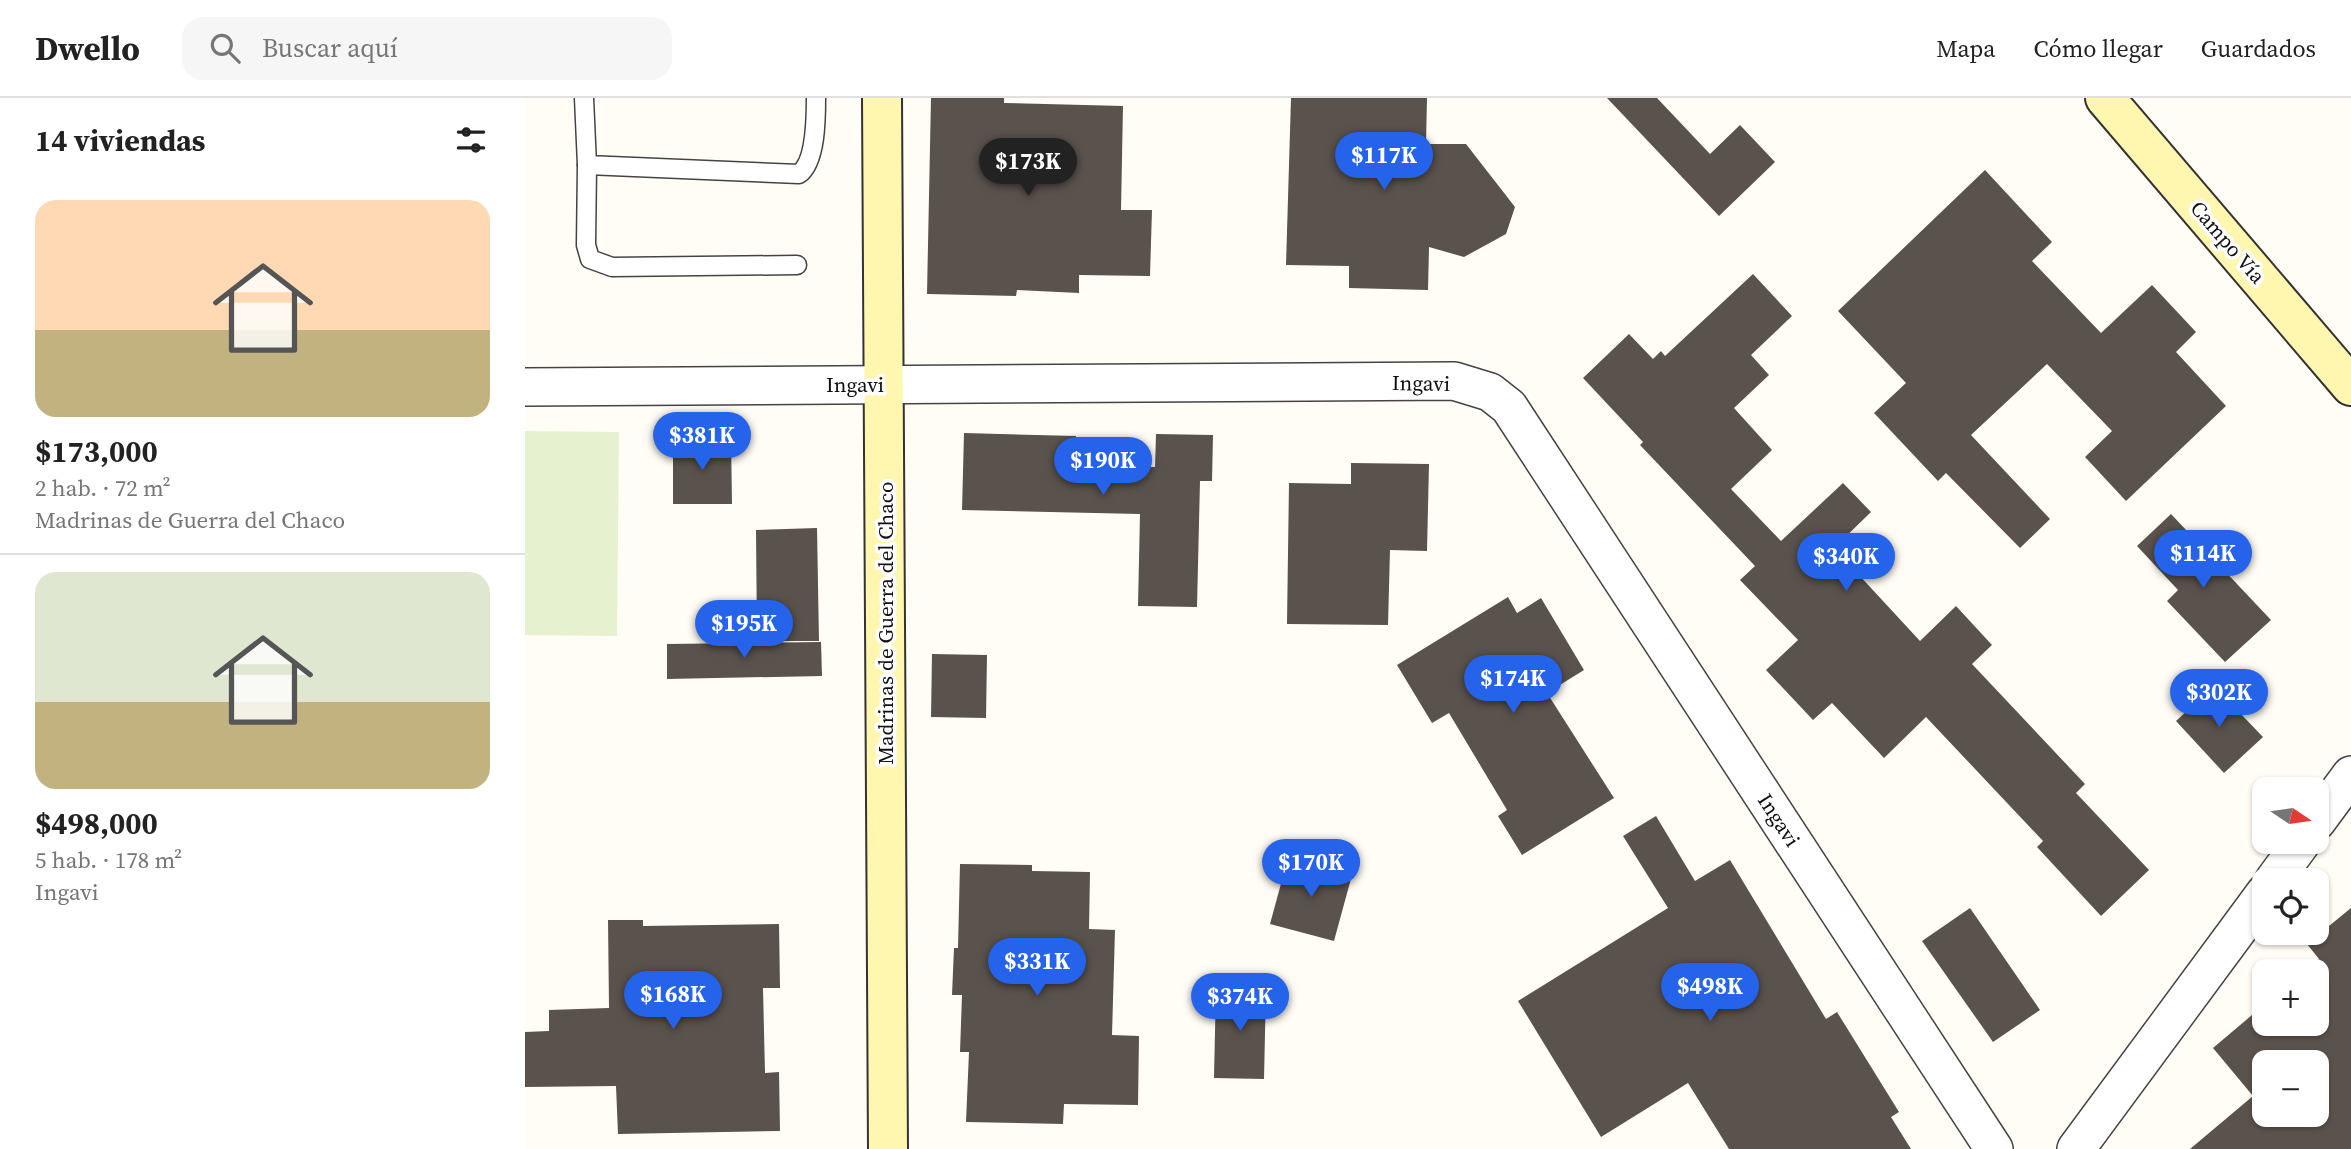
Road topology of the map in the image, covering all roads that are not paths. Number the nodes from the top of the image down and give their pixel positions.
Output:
1 (584, 98) edge
2 (815, 98) edge
3 (882, 98) edge
4 (2105, 98) edge
5 (587, 165) junction
6 (797, 265) dead end
7 (884, 384) junction
8 (2351, 386) edge
9 (525, 387) edge
10 (2351, 775) edge
11 (2329, 805) edge
12 (2252, 911) edge
13 (888, 1149) edge
14 (1994, 1149) edge
15 (2076, 1149) edge

1 - 5 lane
2 - 5 lane
3 - 7 street, Madrinas de Guerra del Chaco
4 - 8 street, Campo Vía
5 - 6 lane
7 - 9 street, Ingavi
7 - 13 street, Madrinas de Guerra del Chaco
7 - 14 street, Ingavi
10 - 11 street
12 - 15 street

